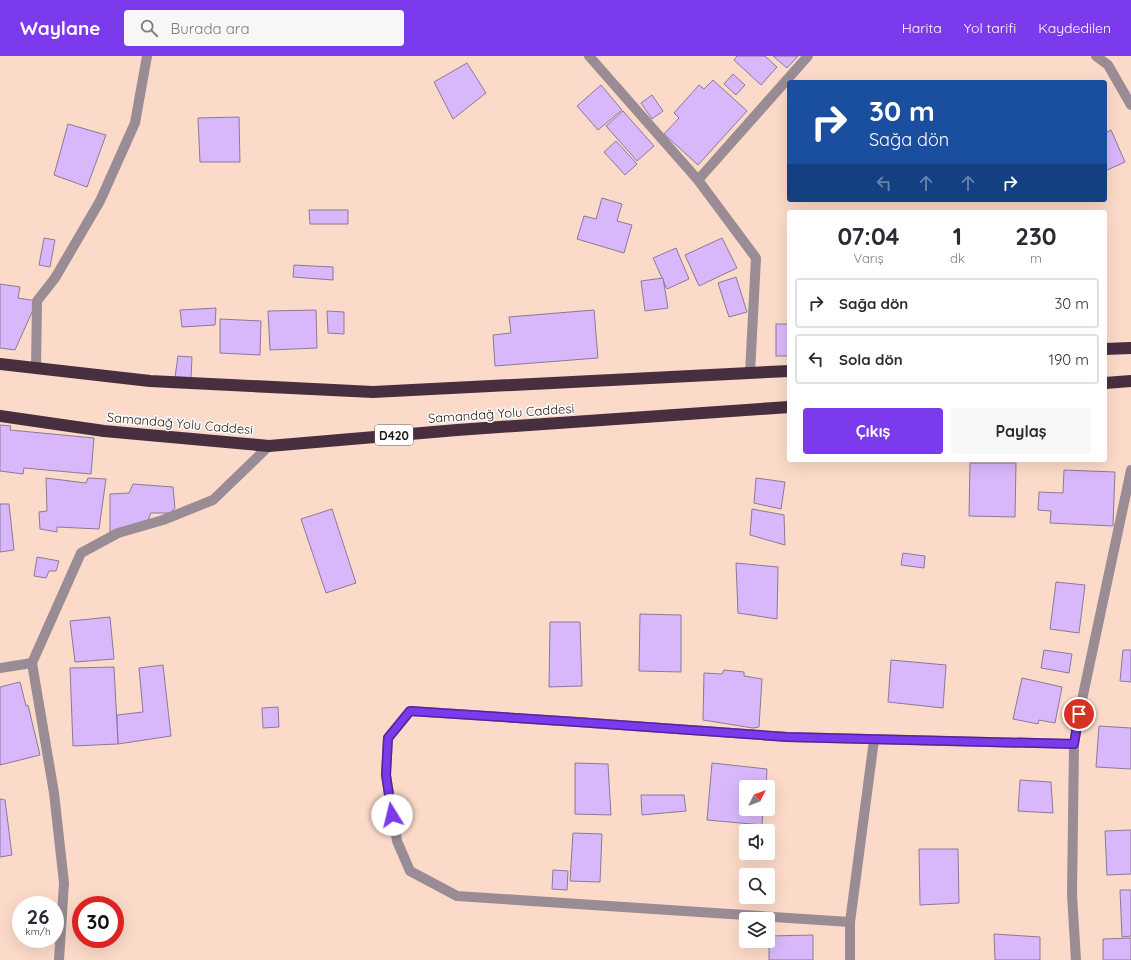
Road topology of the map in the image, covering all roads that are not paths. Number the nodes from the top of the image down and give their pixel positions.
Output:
1 (146, 56) edge
2 (589, 56) edge
3 (808, 56) edge
4 (1096, 56) edge
5 (1131, 105) edge
6 (698, 180) junction
7 (1131, 348) edge
8 (1107, 349) edge
9 (0, 364) edge
10 (36, 368) junction
11 (787, 371) edge
12 (750, 373) junction
13 (1131, 381) edge
14 (1107, 383) edge
15 (787, 406) edge
16 (0, 416) edge
17 (269, 446) junction
18 (1131, 470) edge
19 (32, 662) junction
20 (0, 668) edge
21 (874, 740) junction
22 (1074, 744) junction
23 (850, 922) junction
24 (59, 960) edge
25 (850, 960) edge
26 (1076, 960) edge

1 - 10 street
2 - 6 street
3 - 6 street
4 - 5 street
6 - 12 street
7 - 8 highway
9 - 10 highway, Samandağ Yolu Caddesi
10 - 12 highway, Samandağ Yolu Caddesi
11 - 12 highway, Samandağ Yolu Caddesi
13 - 14 highway
15 - 17 highway, Samandağ Yolu Caddesi / D420
16 - 17 highway, Samandağ Yolu Caddesi / D420
17 - 19 street
18 - 22 street
19 - 20 street
19 - 24 street
21 - 22 street
21 - 23 street
21 - 23 street
22 - 26 street
23 - 25 street

